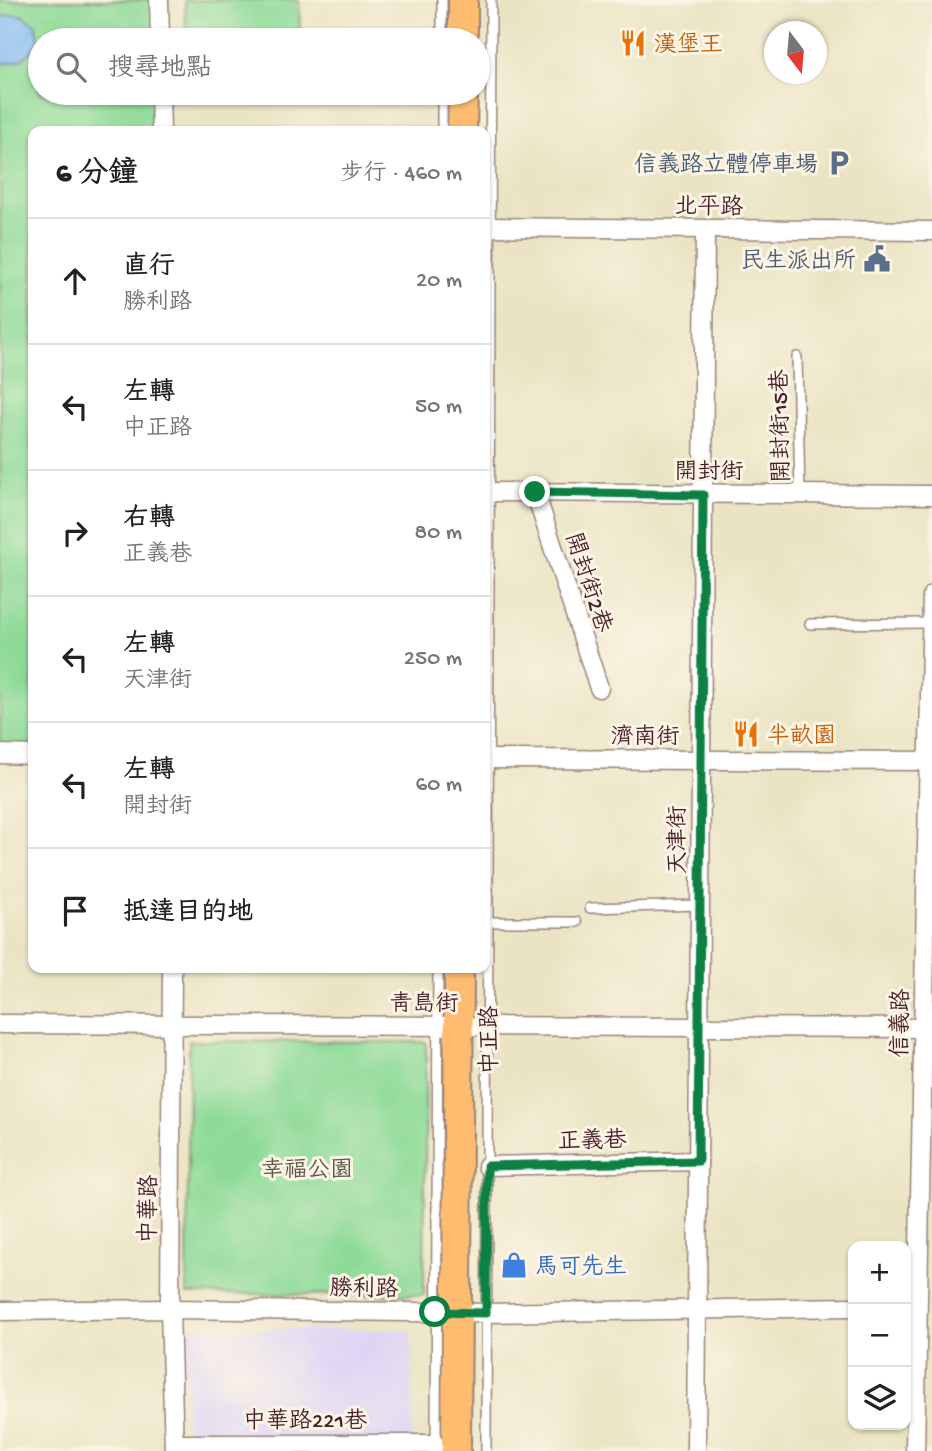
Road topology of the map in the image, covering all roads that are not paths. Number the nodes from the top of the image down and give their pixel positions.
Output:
1 (159, 0) edge
2 (442, 0) edge
3 (463, 0) edge
4 (491, 0) edge
5 (160, 28) edge
6 (442, 28) edge
7 (463, 28) edge
8 (490, 76) edge
9 (160, 105) edge
10 (442, 105) edge
11 (463, 105) edge
12 (490, 105) edge
13 (161, 126) edge
14 (442, 126) edge
15 (462, 126) edge
16 (489, 126) edge
17 (490, 227) edge
18 (705, 230) junction
19 (932, 231) edge
20 (797, 357) dead end
21 (490, 492) edge
22 (535, 492) junction
23 (703, 495) junction
24 (800, 495) junction
25 (932, 495) edge
26 (932, 595) edge
27 (931, 623) edge
28 (810, 624) dead end
29 (931, 667) edge
30 (599, 688) dead end
31 (0, 754) edge
32 (28, 755) edge
33 (490, 759) edge
34 (701, 760) junction
35 (930, 761) edge
36 (700, 905) junction
37 (590, 908) dead end
38 (490, 922) edge
39 (577, 922) dead end
40 (173, 973) edge
41 (439, 973) edge
42 (457, 973) edge
43 (488, 973) edge
44 (0, 1024) edge
45 (173, 1026) junction
46 (448, 1026) junction
47 (488, 1027) junction
48 (699, 1027) junction
49 (928, 1028) edge
50 (698, 1161) junction
51 (487, 1166) junction
52 (919, 1306) edge
53 (848, 1307) edge
54 (170, 1309) junction
55 (0, 1311) edge
56 (698, 1311) junction
57 (446, 1313) junction
58 (486, 1313) junction
59 (174, 1447) edge
60 (443, 1449) edge
61 (486, 1451) edge
62 (696, 1451) edge
63 (915, 1451) edge

1 - 5 street
2 - 6 lane
3 - 7 main road
4 - 8 lane, 中正路
9 - 13 street
10 - 14 lane
11 - 15 main road
12 - 16 lane, 中正路
17 - 18 street, 北平路
18 - 19 street, 北平路
18 - 23 street, 天津街
20 - 24 lane, 開封街15巷
21 - 22 street, 開封街
22 - 23 street, 開封街
22 - 30 street, 開封街2巷
23 - 24 street, 開封街
23 - 34 street, 天津街
24 - 25 street, 開封街
26 - 27 street, 信義路
27 - 28 lane
27 - 29 street, 信義路
29 - 35 street, 信義路
31 - 32 street
33 - 34 street, 濟南街
34 - 35 street, 濟南街
34 - 36 street, 天津街
35 - 49 street, 信義路
36 - 37 lane
36 - 48 street, 天津街
38 - 39 lane
40 - 45 street, 中華路
41 - 46 lane, 中正路
42 - 46 main road, 中正路
43 - 47 lane, 中正路
44 - 45 street, 青島街
45 - 46 street, 青島街
45 - 54 street, 中華路
46 - 47 street, 青島街
46 - 57 main road, 中正路
47 - 48 street, 青島街
47 - 51 lane, 中正路
48 - 49 street, 青島街
48 - 50 street, 天津街
49 - 52 street, 信義路
50 - 51 street, 正義巷
50 - 56 street, 天津街
51 - 58 lane, 中正路
52 - 63 street, 信義路
53 - 56 street, 勝利路
54 - 55 street, 勝利路
54 - 57 street, 勝利路
54 - 59 street, 中華路
56 - 58 street, 勝利路
56 - 62 street, 天津街
57 - 58 street, 勝利路
57 - 60 main road, 中正路
58 - 61 lane, 中正路
59 - 60 street, 中華路221巷

